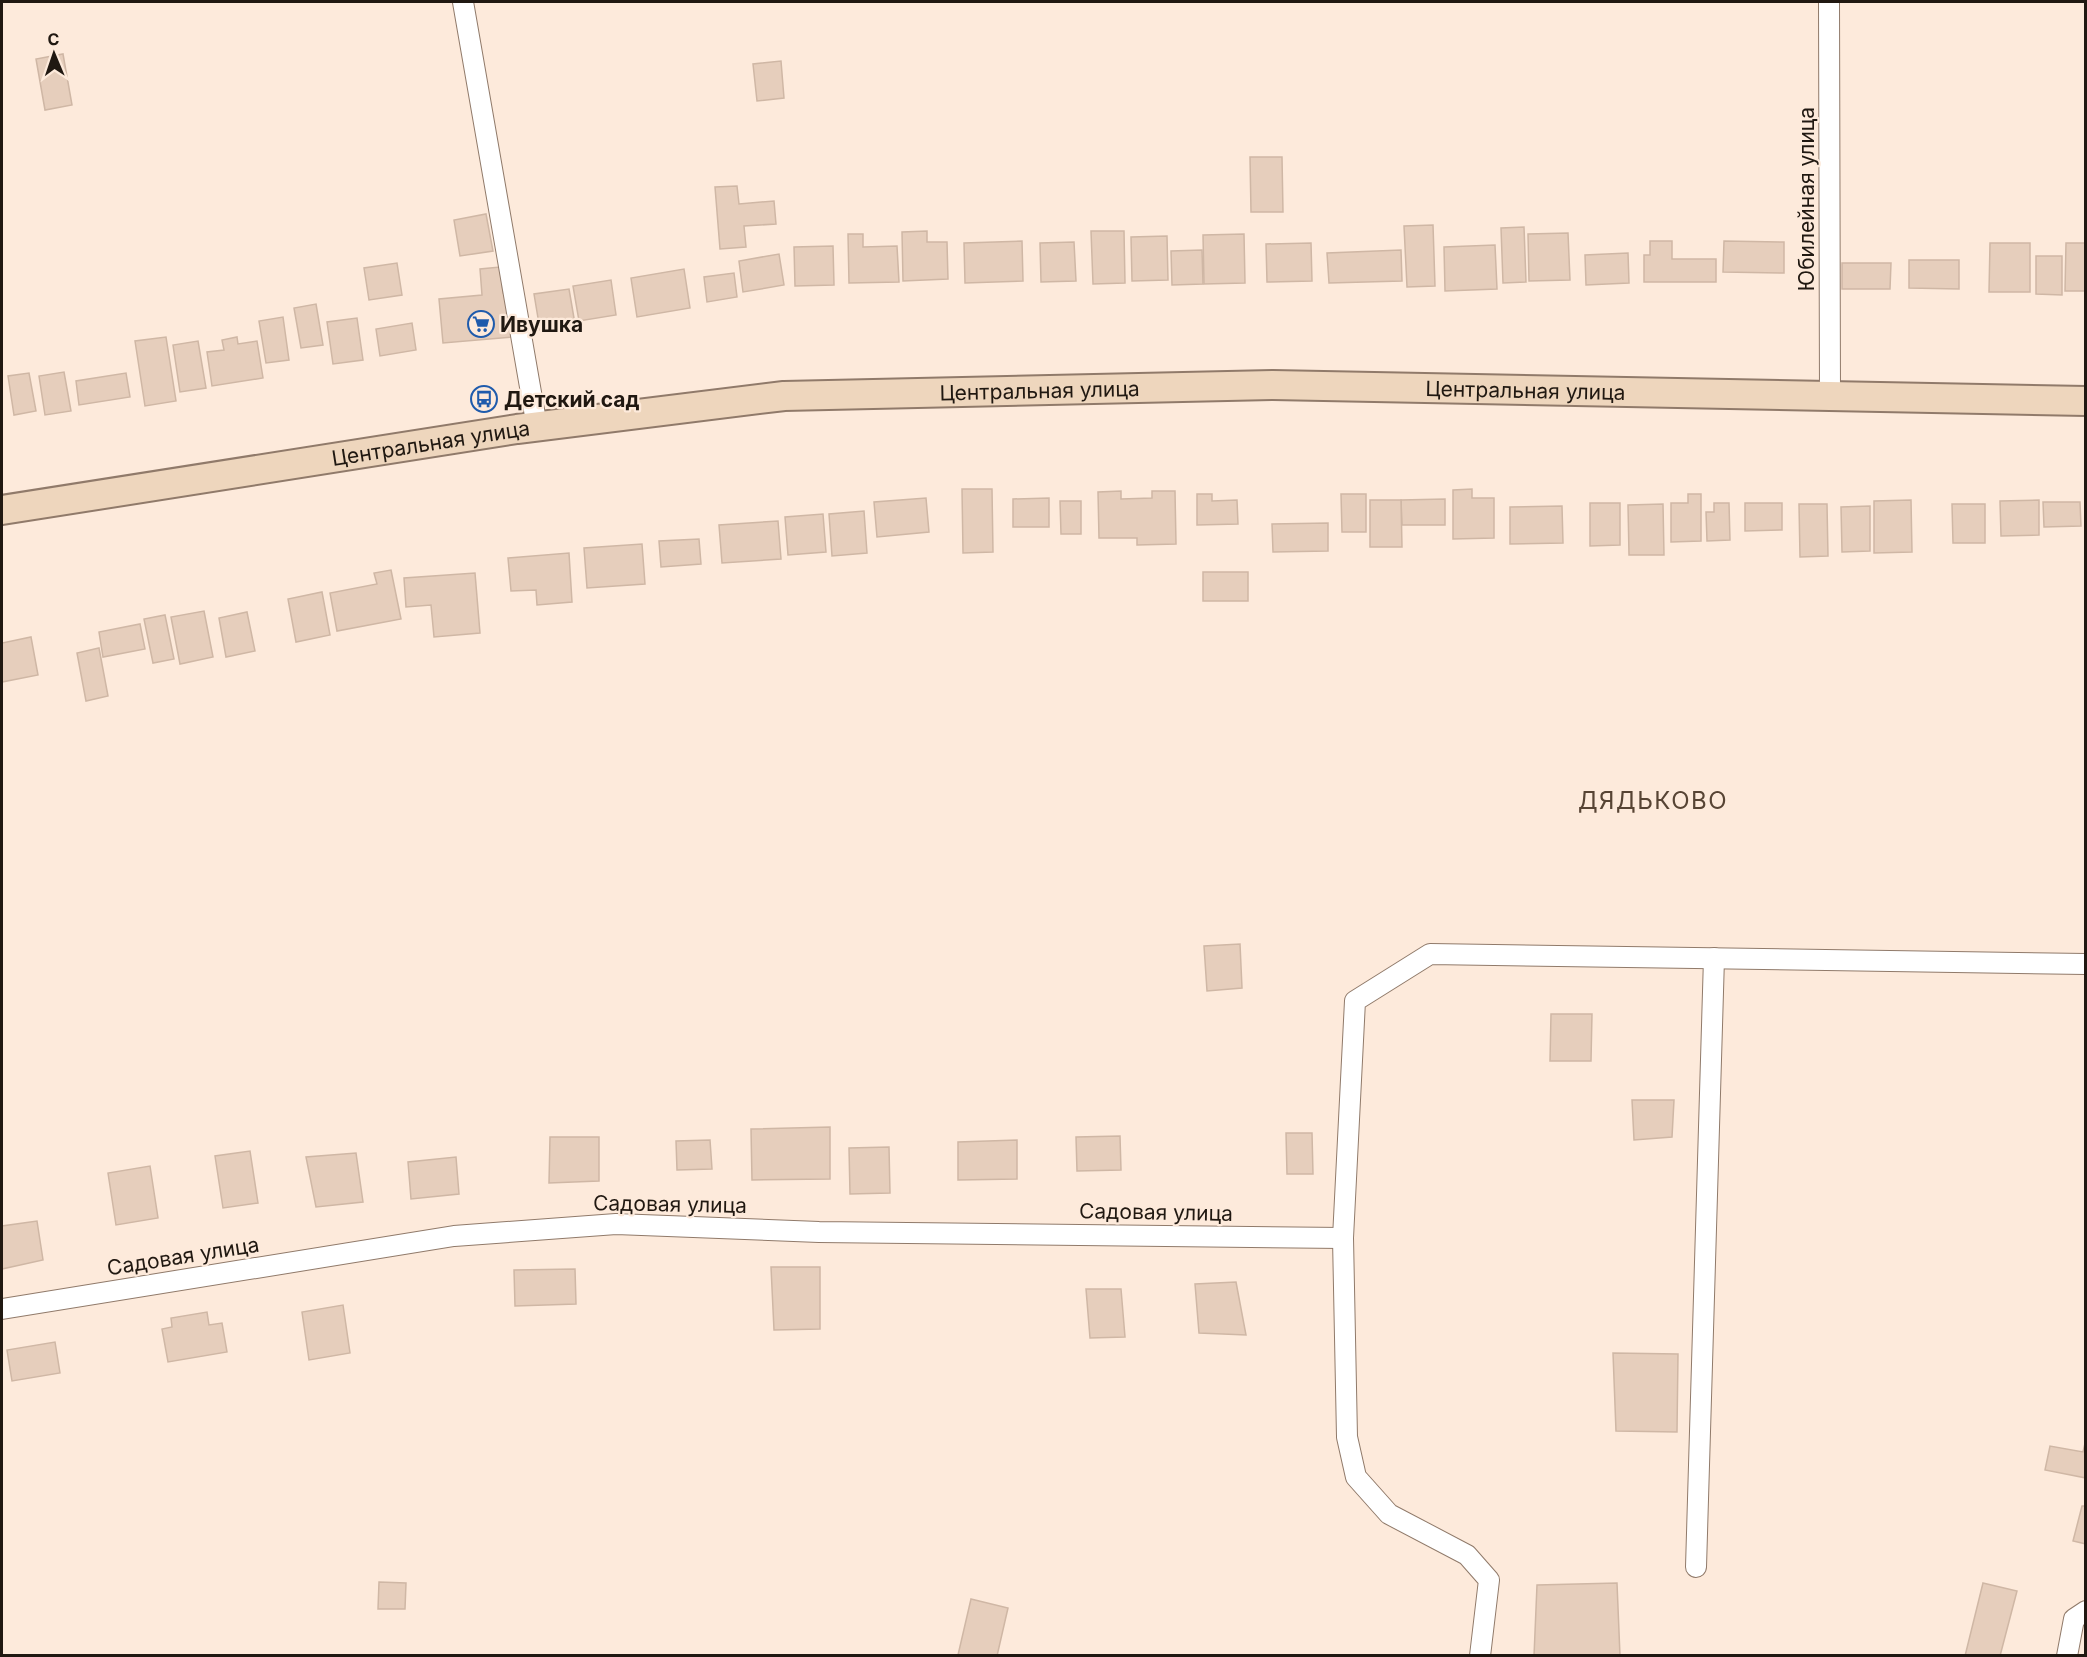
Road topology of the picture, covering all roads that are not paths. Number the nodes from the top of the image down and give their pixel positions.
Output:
1 (463, 2) edge
2 (1830, 2) edge
3 (1830, 396) junction
4 (2085, 401) edge
5 (537, 426) junction
6 (2, 510) edge
7 (1714, 958) junction
8 (2085, 964) edge
9 (1343, 1238) junction
10 (2, 1309) edge
11 (1696, 1567) dead end
12 (2085, 1611) edge
13 (1480, 1656) edge
14 (2067, 1656) edge

1 - 5 street
2 - 3 street, Юбилейная улица
3 - 4 street, Центральная улица
3 - 5 street, Центральная улица
5 - 6 street, Центральная улица
7 - 8 street
7 - 9 street
7 - 11 street
9 - 10 street, Садовая улица
9 - 13 street
12 - 14 street

